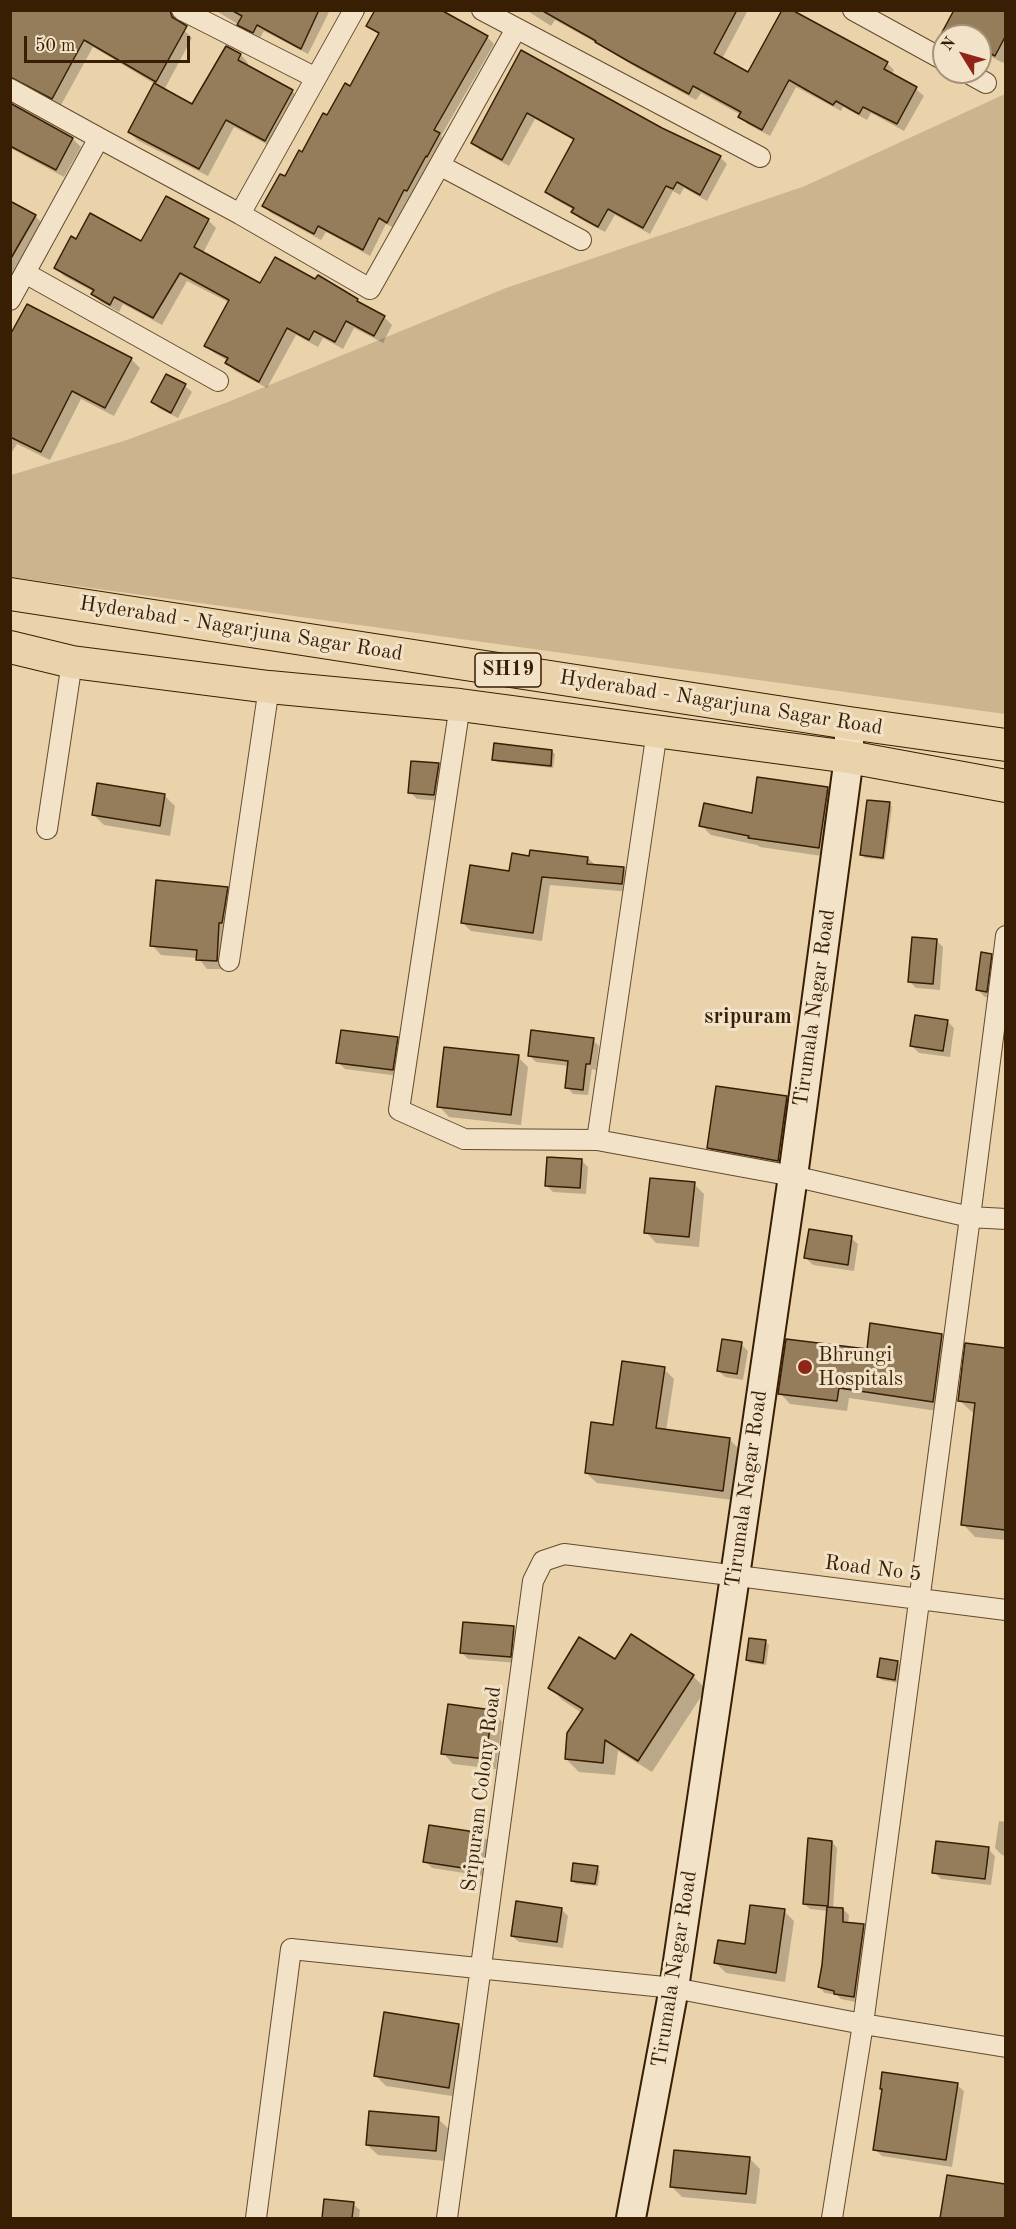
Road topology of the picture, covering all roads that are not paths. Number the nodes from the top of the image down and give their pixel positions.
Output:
1 (182, 10) edge
2 (354, 10) edge
3 (482, 10) edge
4 (852, 10) edge
5 (516, 29) junction
6 (932, 53) edge
7 (316, 78) junction
8 (10, 89) edge
9 (99, 138) junction
10 (760, 157) dead end
11 (441, 165) junction
12 (240, 214) junction
13 (581, 240) dead end
14 (25, 273) junction
15 (10, 300) edge
16 (218, 381) dead end
17 (10, 594) edge
18 (10, 647) edge
19 (72, 662) junction
20 (269, 687) junction
21 (460, 705) junction
22 (849, 723) junction
23 (657, 731) junction
24 (1005, 745) edge
25 (849, 757) junction
26 (1005, 786) edge
27 (47, 829) dead end
28 (1005, 936) edge
29 (229, 961) dead end
30 (597, 1140) junction
31 (793, 1176) junction
32 (970, 1216) junction
33 (1005, 1219) edge
34 (735, 1576) junction
35 (920, 1599) junction
36 (1005, 1610) edge
37 (482, 1967) junction
38 (675, 1988) junction
39 (863, 2024) junction
40 (1005, 2047) edge
41 (256, 2218) edge
42 (447, 2218) edge
43 (631, 2218) edge
44 (832, 2218) edge

1 - 7 street
2 - 7 street
3 - 5 street
4 - 6 street
5 - 10 street
5 - 11 street
7 - 12 street
8 - 9 street
9 - 12 street
9 - 14 street
11 - 12 street
11 - 13 street
14 - 15 street
14 - 16 street
17 - 22 main road, Hyderabad - Nagarjuna Sagar Road / SH19
18 - 19 main road, Hyderabad - Nagarjuna Sagar Road / SH19
19 - 20 main road, Hyderabad - Nagarjuna Sagar Road / SH19
19 - 27 street
20 - 21 main road, Hyderabad - Nagarjuna Sagar Road / SH19
20 - 29 street
21 - 23 main road, Hyderabad - Nagarjuna Sagar Road / SH19
21 - 30 street
22 - 24 main road, Hyderabad - Nagarjuna Sagar Road / SH19
22 - 25 street, Tirumala Nagar Road
23 - 25 main road, Hyderabad - Nagarjuna Sagar Road / SH19
23 - 30 street
25 - 26 main road, Hyderabad - Nagarjuna Sagar Road / SH19
25 - 31 street, Tirumala Nagar Road
28 - 32 street
30 - 31 street
31 - 32 street
31 - 34 street, Tirumala Nagar Road
32 - 33 street
32 - 35 street
34 - 35 street, Road No 5
34 - 37 street, Sripuram Colony Road
34 - 38 street, Tirumala Nagar Road
35 - 36 street, Road No 5
35 - 39 street
37 - 38 street
37 - 41 street
37 - 42 street, Sripuram Colony Road
38 - 39 street
38 - 43 street, Tirumala Nagar Road
39 - 40 street
39 - 44 street

